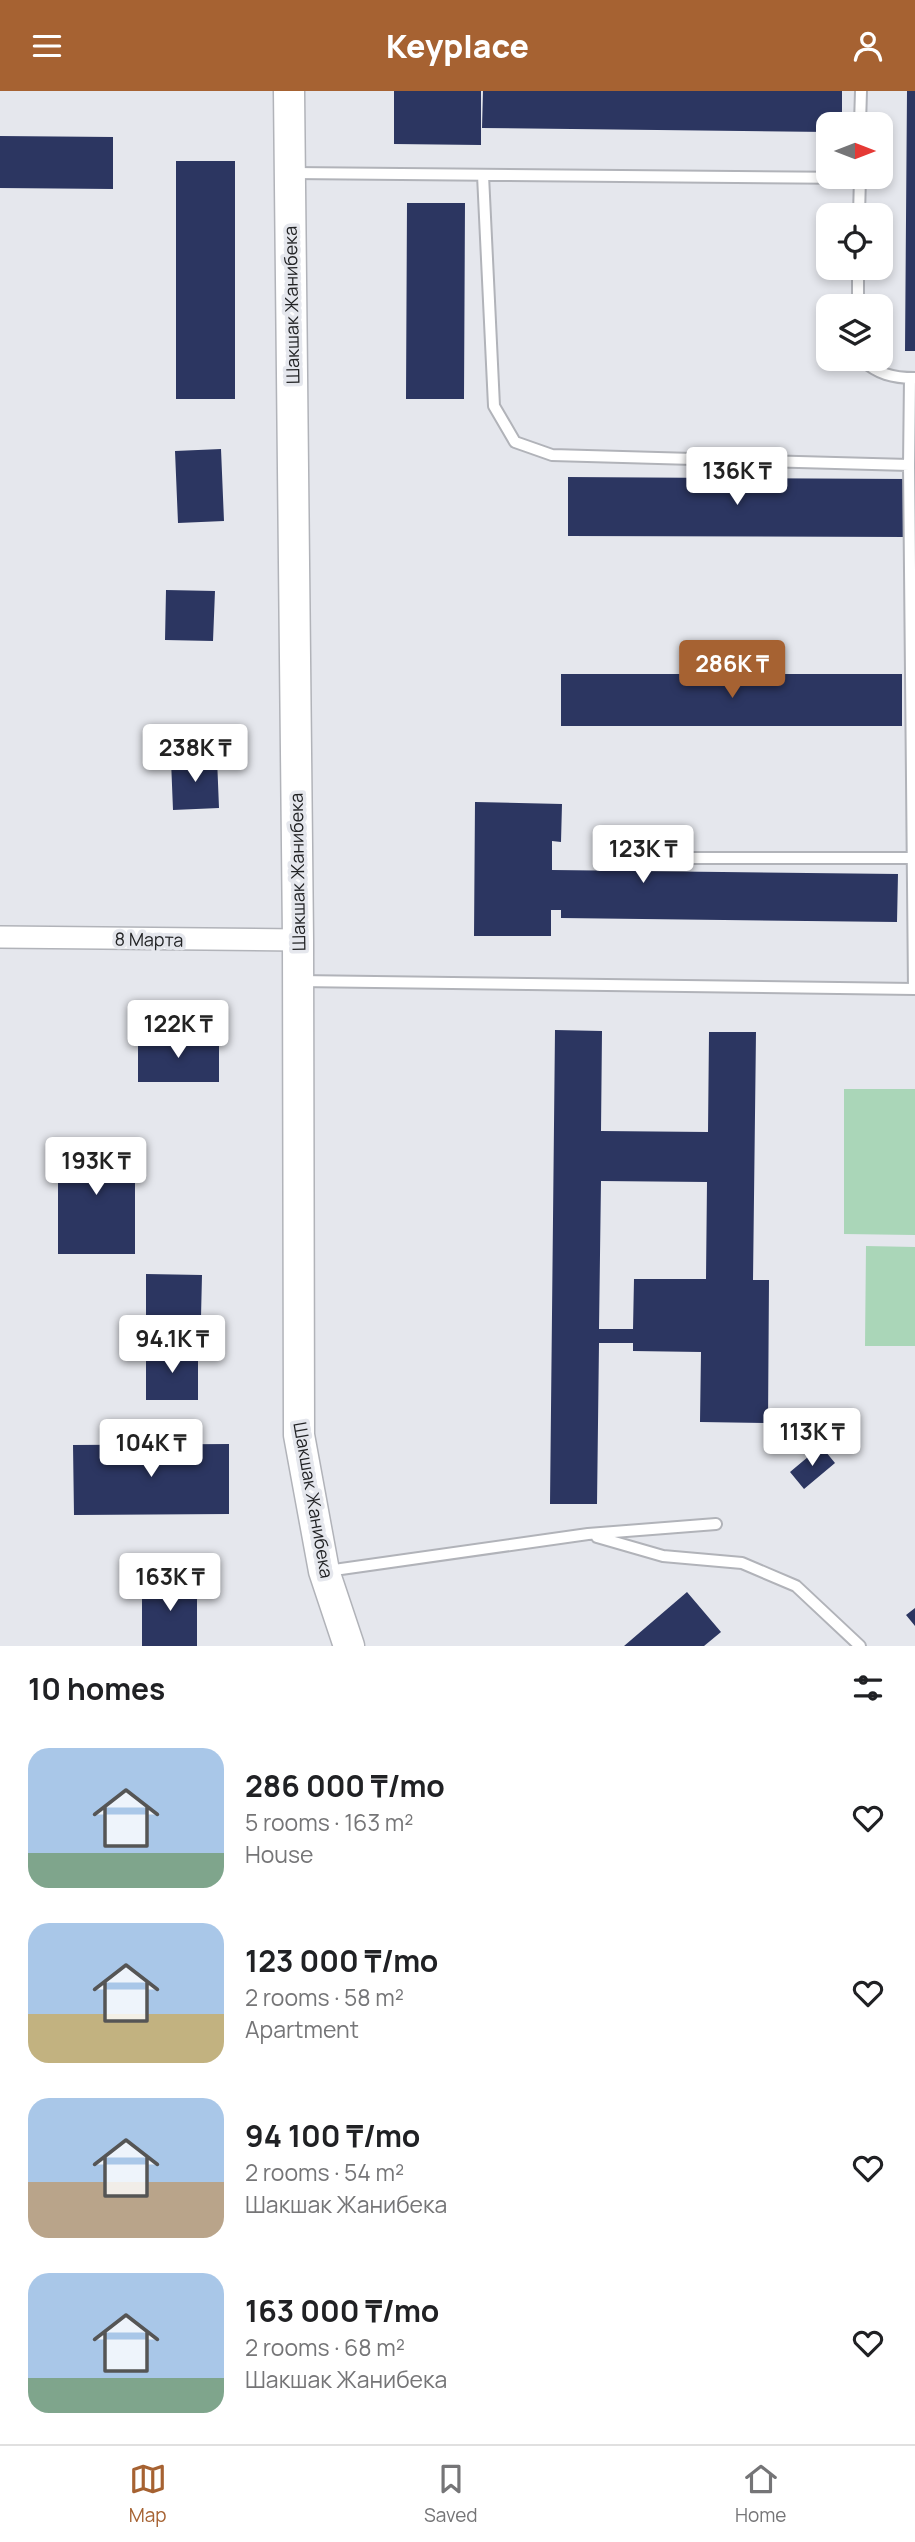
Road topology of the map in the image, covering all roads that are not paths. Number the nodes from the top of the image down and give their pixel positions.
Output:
1 (289, 91) edge
2 (861, 91) edge
3 (860, 112) edge
4 (289, 173) junction
5 (483, 175) junction
6 (816, 178) edge
7 (876, 371) edge
8 (913, 378) edge
9 (909, 465) junction
10 (655, 858) dead end
11 (914, 858) edge
12 (0, 937) edge
13 (298, 940) junction
14 (298, 981) junction
15 (915, 989) edge
16 (716, 1524) dead end
17 (588, 1534) junction
18 (324, 1571) junction
19 (349, 1646) edge
20 (860, 1646) edge

1 - 4 main road, Шакшак Жанибека
2 - 3 lane
4 - 5 lane
4 - 13 main road, Шакшак Жанибека
5 - 6 lane
5 - 9 lane
7 - 8 lane
8 - 9 lane
9 - 11 lane
10 - 11 lane
11 - 15 lane
12 - 13 street, 8 Марта
13 - 14 main road, Шакшак Жанибека
14 - 15 lane
14 - 18 main road, Шакшак Жанибека
16 - 17 lane
17 - 18 lane
17 - 20 lane
18 - 19 main road, Шакшак Жанибека

